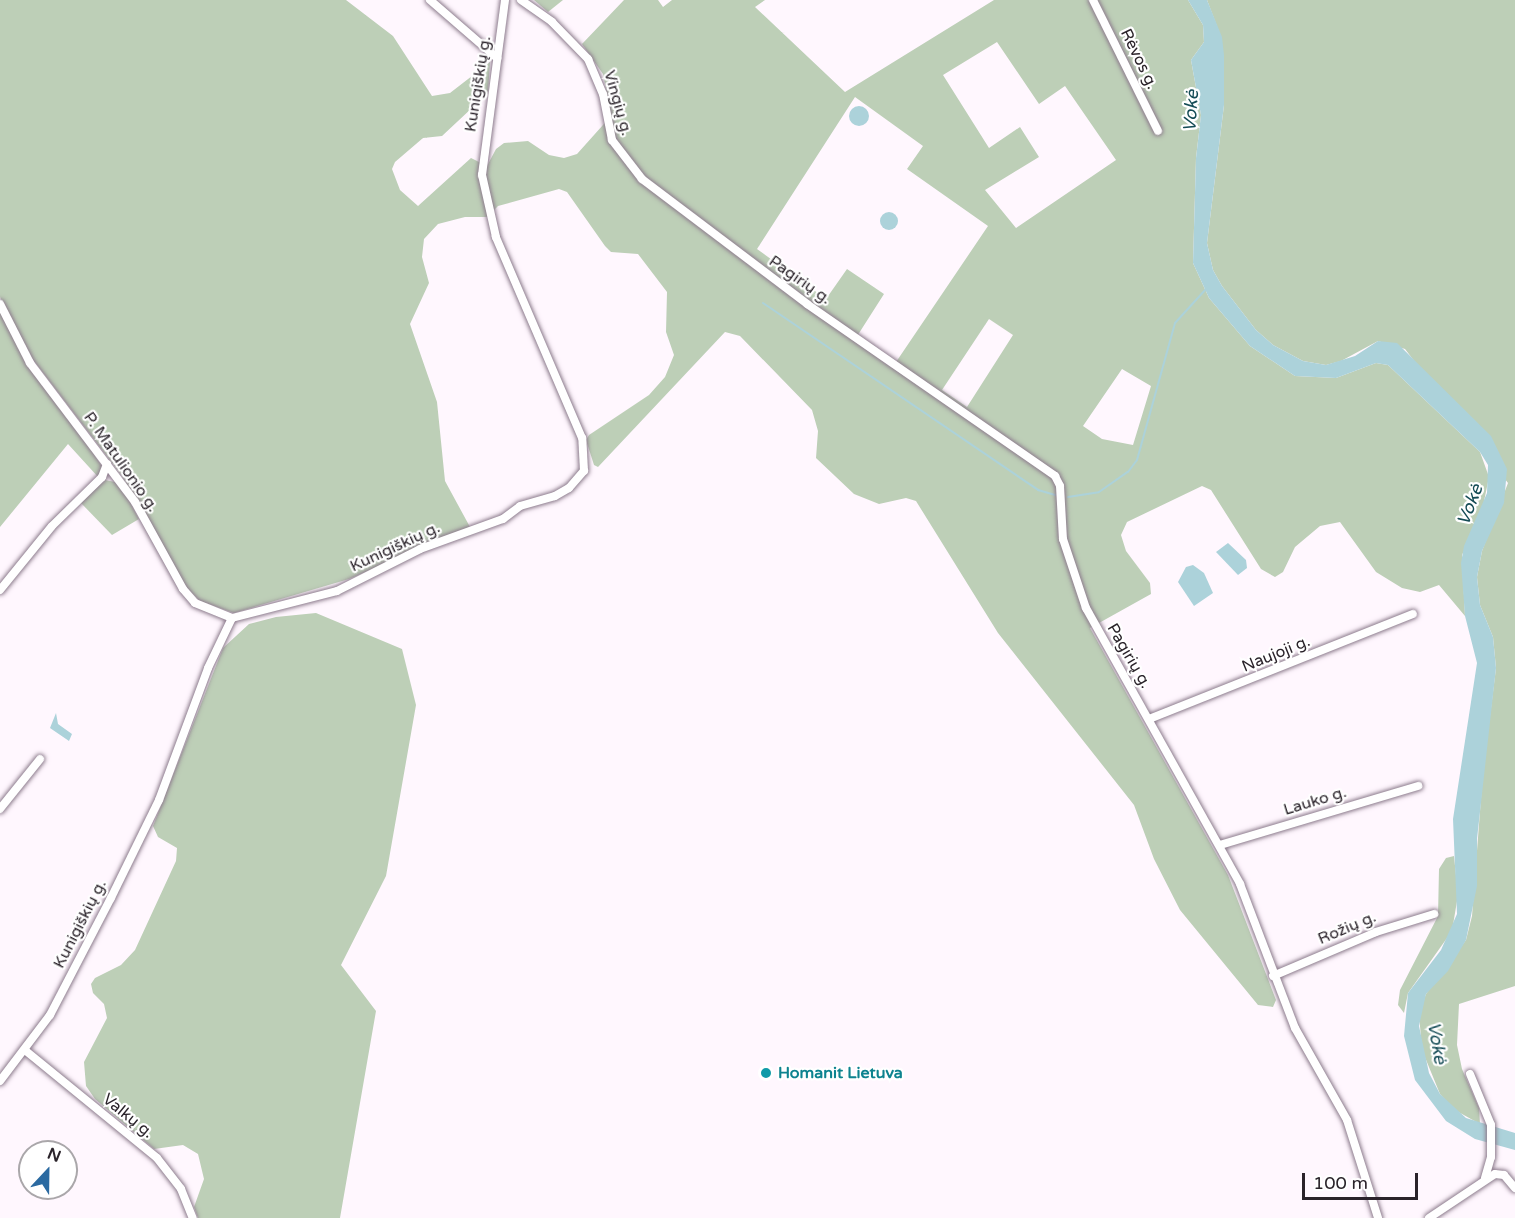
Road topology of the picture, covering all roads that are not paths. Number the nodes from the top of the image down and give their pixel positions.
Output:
1 (430, 0) edge
2 (505, 0) edge
3 (521, 0) edge
4 (1093, 0) edge
5 (497, 58) junction
6 (1158, 131) dead end
7 (715, 237) joint
8 (0, 304) edge
9 (107, 464) junction
10 (102, 477) junction
11 (119, 480) junction
12 (0, 590) edge
13 (1413, 614) dead end
14 (232, 618) junction
15 (1149, 719) junction
16 (40, 759) dead end
17 (1419, 786) dead end
18 (0, 808) edge
19 (1220, 845) junction
20 (1434, 914) dead end
21 (1273, 976) junction
22 (26, 1051) junction
23 (1470, 1074) dead end
24 (0, 1081) edge
25 (1485, 1178) junction
26 (1515, 1188) edge
27 (193, 1218) edge
28 (1378, 1218) edge
29 (1429, 1218) edge

1 - 5 street
2 - 5 street, Kunigiškių g.
3 - 7 street, Vingių g.
4 - 6 street, Rėvos g.
5 - 14 street, Kunigiškių g.
7 - 15 street, Pagirių g.
8 - 9 street, P. Matulionio g.
9 - 10 street
9 - 11 street, P. Matulionio g.
10 - 11 street
10 - 12 street
11 - 14 street, P. Matulionio g.
13 - 15 street, Naujoji g.
14 - 22 street, Kunigiškių g.
15 - 19 street, Pagirių g.
16 - 18 street
17 - 19 street, Lauko g.
19 - 21 street, Pagirių g.
20 - 21 street, Rožių g.
21 - 28 street, Pagirių g.
22 - 24 street, Kunigiškių g.
22 - 27 street, Valkų g.
23 - 25 street
25 - 26 street
25 - 29 street

